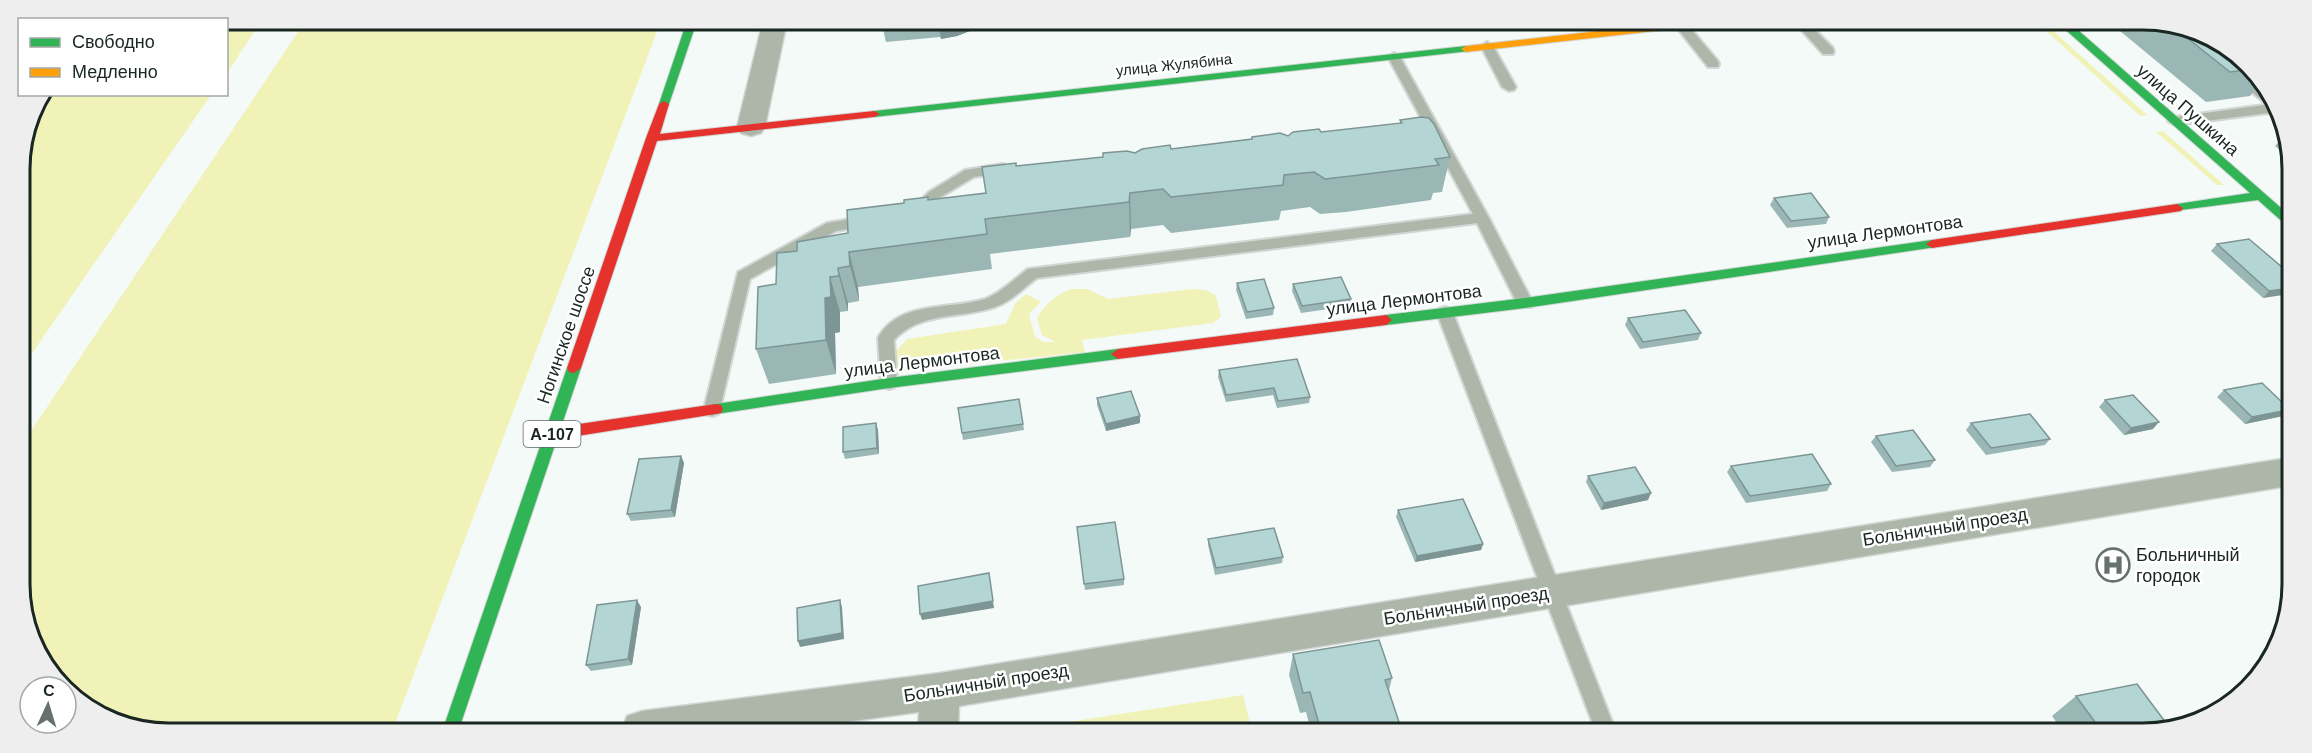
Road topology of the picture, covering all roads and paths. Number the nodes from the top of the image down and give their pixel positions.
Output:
1 (689, 30) edge
2 (773, 30) edge
3 (1643, 30) edge
4 (1685, 30) edge
5 (1808, 30) edge
6 (2071, 30) edge
7 (1487, 46) junction
8 (1828, 51) dead end
9 (1394, 57) junction
10 (1713, 64) dead end
11 (2238, 67) edge
12 (1509, 87) dead end
13 (2257, 90) edge
14 (2269, 109) edge
15 (2175, 121) junction
16 (751, 127) junction
17 (652, 138) junction
18 (1017, 168) edge
19 (2259, 196) junction
20 (2282, 215) edge
21 (1482, 218) junction
22 (1525, 303) junction
23 (1445, 314) junction
24 (889, 383) junction
25 (712, 409) junction
26 (552, 434) junction
27 (2282, 473) edge
28 (1552, 591) junction
29 (940, 691) junction
30 (453, 723) edge
31 (695, 723) edge
32 (938, 723) edge
33 (1603, 723) edge

1 - 17 main road, Ногинское шоссе / А-107
2 - 16 street
3 - 7 main road, улица Жулябина
4 - 10 lane
5 - 8 lane
6 - 15 main road, улица Пушкина
7 - 9 main road, улица Жулябина
7 - 12 lane
9 - 16 main road, улица Жулябина
9 - 21 lane
11 - 13 lane
14 - 15 lane
15 - 19 main road, улица Пушкина
16 - 17 main road, улица Жулябина
17 - 26 main road, Ногинское шоссе / А-107
18 - 25 lane
19 - 20 main road, улица Пушкина
19 - 22 main road, улица Лермонтова
21 - 22 lane
21 - 24 lane
22 - 23 main road, улица Лермонтова
23 - 24 main road, улица Лермонтова
23 - 28 lane
24 - 25 main road, улица Лермонтова
25 - 26 main road, улица Лермонтова
26 - 30 main road, Ногинское шоссе / А-107
27 - 28 street, Больничный проезд
28 - 29 street, Больничный проезд
28 - 33 lane
29 - 31 street, Больничный проезд
29 - 32 street

